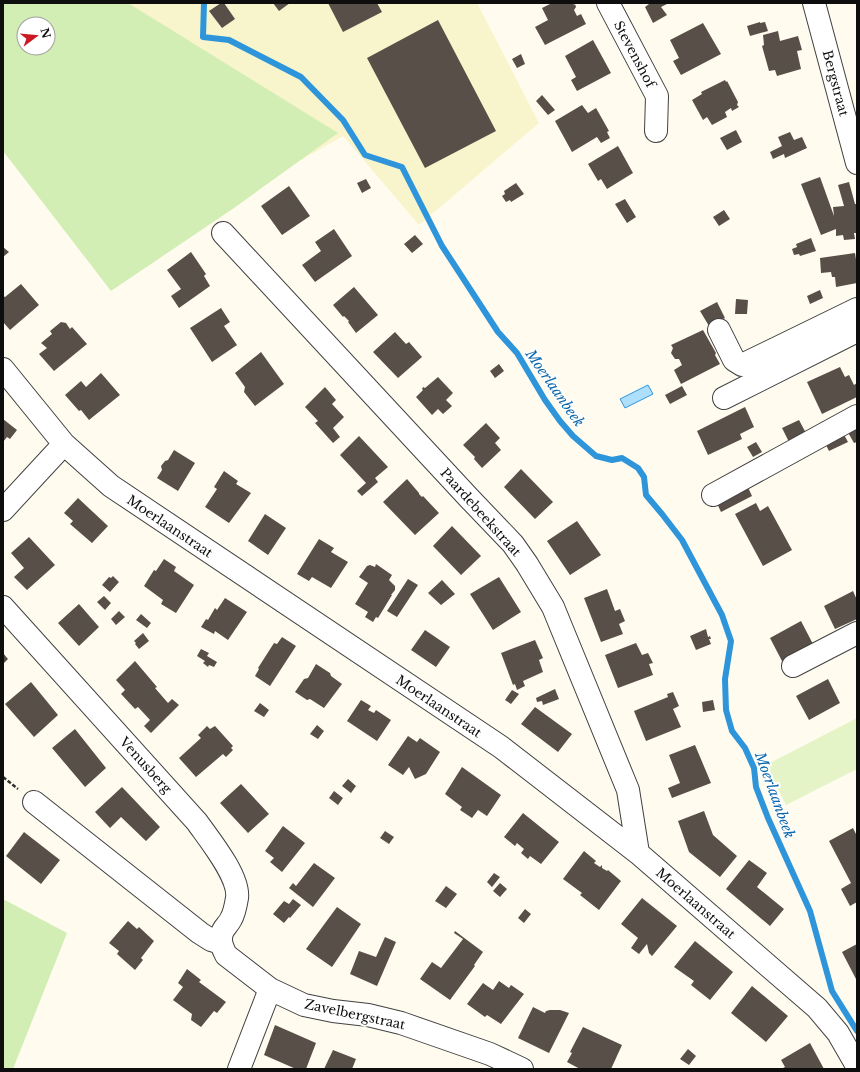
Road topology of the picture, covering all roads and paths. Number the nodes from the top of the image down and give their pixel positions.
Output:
1 (608, 3) edge
2 (814, 3) edge
3 (656, 131) dead end
4 (857, 163) edge
5 (223, 233) dead end
6 (857, 308) edge
7 (719, 330) dead end
8 (857, 331) edge
9 (3, 369) edge
10 (724, 398) dead end
11 (857, 416) edge
12 (64, 444) junction
13 (713, 495) dead end
14 (3, 510) edge
15 (3, 608) edge
16 (857, 633) edge
17 (793, 666) dead end
18 (34, 802) dead end
19 (638, 853) junction
20 (221, 943) junction
21 (270, 989) junction
22 (857, 1066) edge
23 (239, 1069) edge
24 (522, 1069) edge

1 - 3 street, Stevenshof
2 - 4 street, Bergstraat
5 - 19 street, Paardebeekstraat
6 - 7 street
8 - 10 street
9 - 12 street, Moerlaanstraat
11 - 13 street
12 - 14 street
12 - 19 street, Moerlaanstraat
15 - 20 street, Venusberg
16 - 17 street
18 - 20 street
19 - 22 street, Moerlaanstraat
20 - 21 street, Zavelbergstraat
21 - 23 street
21 - 24 street, Zavelbergstraat

